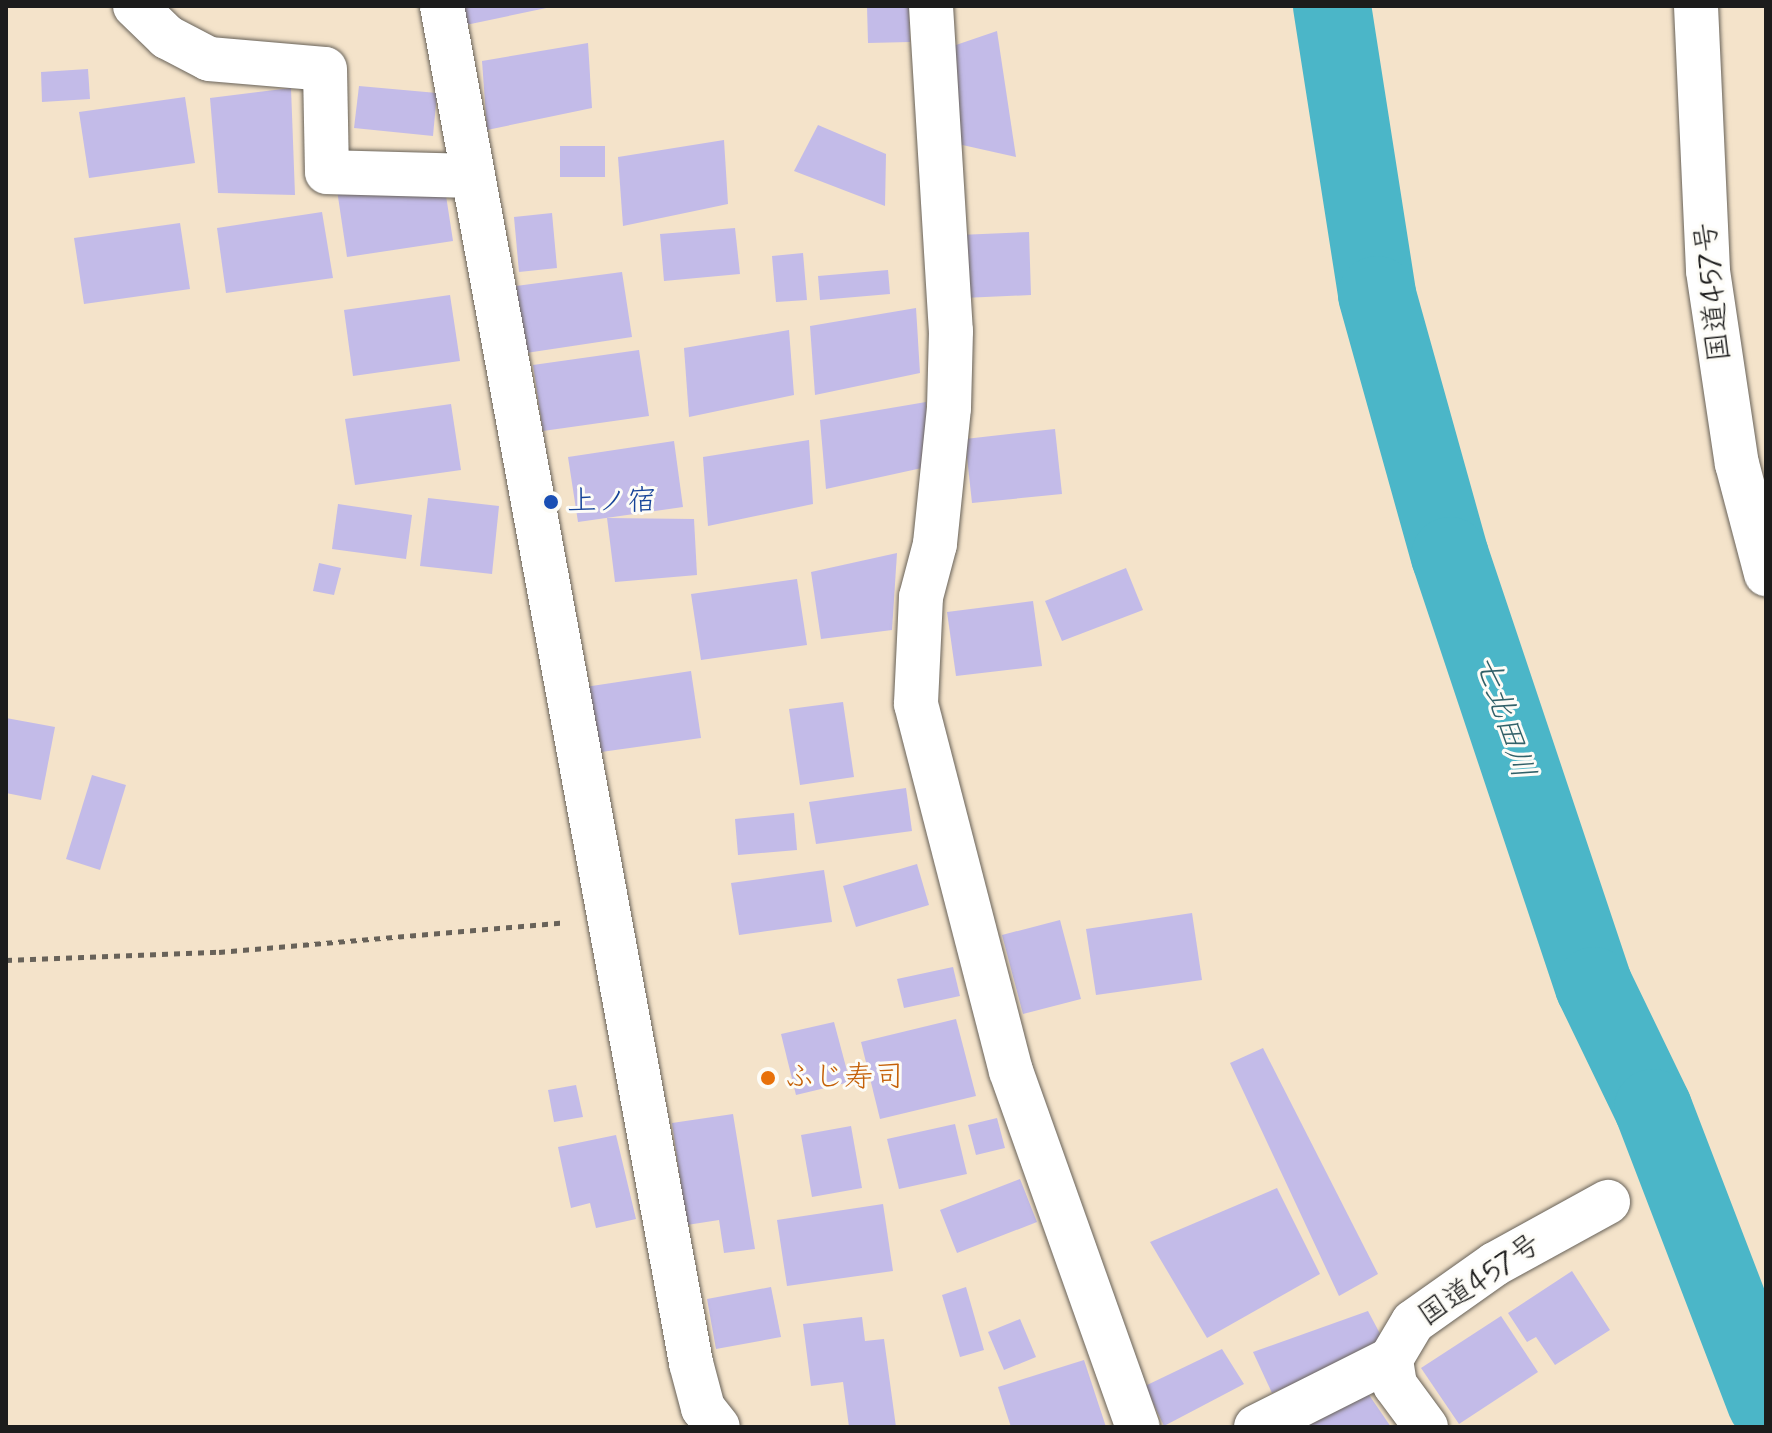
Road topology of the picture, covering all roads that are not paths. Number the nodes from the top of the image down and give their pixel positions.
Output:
1 (135, 6) edge
2 (442, 6) edge
3 (931, 6) edge
4 (1696, 6) edge
5 (470, 176) junction
6 (1766, 574) edge
7 (1608, 1202) dead end
8 (1391, 1359) junction
9 (718, 1427) edge
10 (1138, 1427) edge
11 (1256, 1427) edge
12 (1426, 1427) edge

1 - 5 main road
2 - 5 main road
3 - 10 main road
4 - 6 main road, 国道457号
5 - 9 main road
7 - 8 main road, 国道457号
8 - 11 main road
8 - 12 main road

